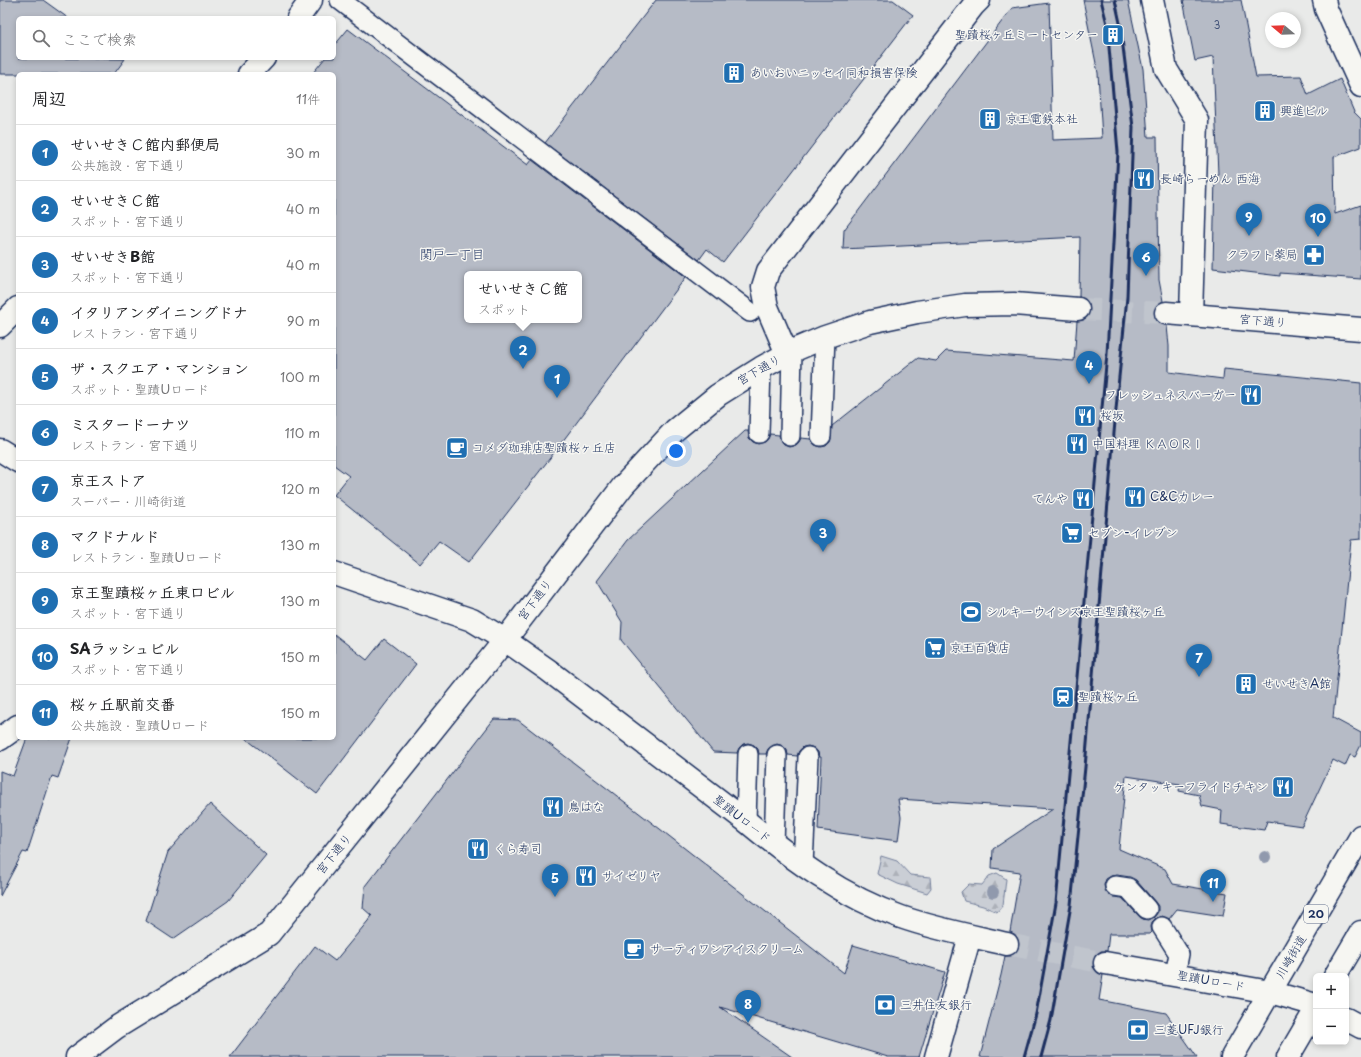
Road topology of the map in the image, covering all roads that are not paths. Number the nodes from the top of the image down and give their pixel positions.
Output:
1 (311, 0) edge
2 (340, 0) edge
3 (1152, 0) edge
4 (1324, 0) edge
5 (973, 2) edge
6 (299, 16) edge
7 (262, 60) edge
8 (251, 72) edge
9 (1361, 86) edge
10 (1078, 309) tunnel mouth
11 (16, 310) edge
12 (750, 312) dead end
13 (1166, 313) tunnel mouth
14 (1191, 315) junction
15 (0, 326) edge
16 (1361, 329) edge
17 (825, 337) junction
18 (790, 352) junction
19 (761, 368) junction
20 (759, 433) dead end
21 (790, 436) dead end
22 (821, 436) dead end
23 (0, 450) edge
24 (16, 460) edge
25 (336, 574) edge
26 (505, 640) junction
27 (16, 727) edge
28 (0, 739) edge
29 (748, 754) dead end
30 (777, 755) dead end
31 (808, 757) dead end
32 (746, 821) junction
33 (1361, 836) edge
34 (774, 844) junction
35 (804, 865) junction
36 (1115, 886) dead end
37 (1147, 909) dead end
38 (1162, 927) dead end
39 (1361, 932) edge
40 (970, 936) junction
41 (1008, 944) tunnel mouth
42 (1105, 963) tunnel mouth
43 (1337, 973) edge
44 (1175, 975) junction
45 (1270, 992) junction
46 (1313, 1004) edge
47 (1313, 1014) edge
48 (1349, 1021) edge
49 (1361, 1027) edge
50 (77, 1057) edge
51 (936, 1057) edge
52 (1232, 1057) edge
53 (1288, 1057) edge

1 - 6 street
2 - 12 lane
3 - 14 street
4 - 9 street
5 - 18 street
7 - 8 street
10 - 17 street, 宮下通り
11 - 15 street
13 - 14 street, 宮下通り
14 - 16 street, 宮下通り
17 - 18 street, 宮下通り
17 - 22 lane
18 - 19 street, 宮下通り
18 - 21 lane
19 - 20 lane
19 - 26 street, 宮下通り
23 - 24 street
25 - 26 street, 聖蹟Uロード
26 - 32 street, 聖蹟Uロード
26 - 50 street, 宮下通り
27 - 28 street
29 - 32 lane
30 - 34 lane
31 - 35 lane
32 - 34 street, 聖蹟Uロード
33 - 45 street, 川崎街道 / 20
34 - 35 street, 聖蹟Uロード
35 - 40 street, 聖蹟Uロード
36 - 37 lane
38 - 44 lane
39 - 43 street
40 - 41 street, 聖蹟Uロード
40 - 51 street
42 - 44 street, 聖蹟Uロード
44 - 45 street, 聖蹟Uロード
45 - 46 street, 聖蹟Uロード
45 - 52 street, 川崎街道 / 20
47 - 53 street
48 - 49 street

